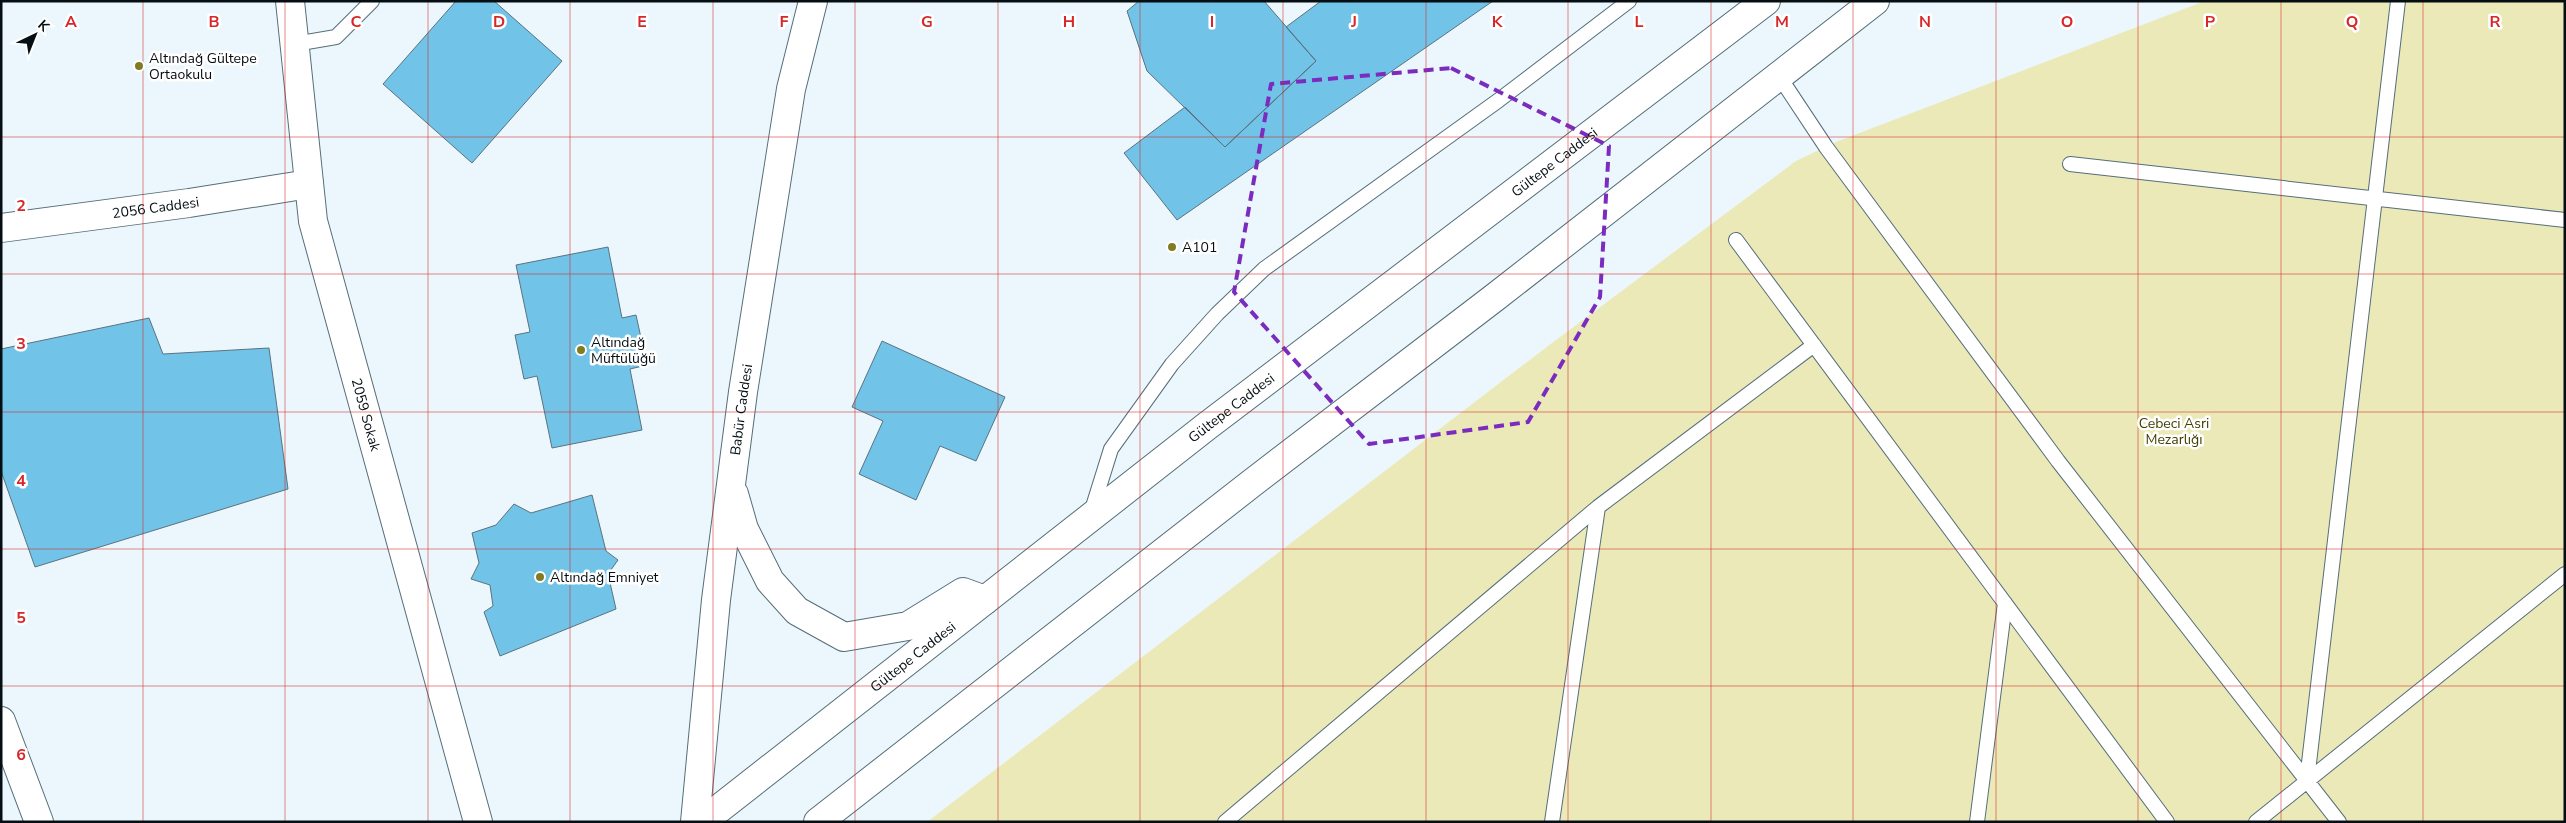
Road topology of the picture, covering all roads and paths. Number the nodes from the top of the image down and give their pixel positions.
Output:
1 (290, 1) edge
2 (372, 1) edge
3 (813, 1) edge
4 (1629, 1) edge
5 (1766, 1) edge
6 (1876, 1) edge
7 (2398, 1) edge
8 (295, 44) junction
9 (1779, 76) junction
10 (2070, 164) dead end
11 (309, 184) junction
12 (2375, 198) junction
13 (2565, 220) edge
14 (1, 228) edge
15 (1736, 240) dead end
16 (1814, 346) junction
17 (732, 485) junction
18 (1598, 507) junction
19 (1089, 518) junction
20 (2565, 574) edge
21 (985, 600) junction
22 (2005, 603) junction
23 (1, 721) edge
24 (2307, 780) junction
25 (40, 822) edge
26 (478, 822) edge
27 (695, 822) edge
28 (702, 822) edge
29 (818, 822) edge
30 (1225, 822) edge
31 (1552, 822) edge
32 (1977, 822) edge
33 (2167, 822) edge
34 (2256, 822) edge
35 (2339, 822) edge

1 - 8 main road, 2059 Sokak
2 - 8 lane
3 - 17 main road, Babür Caddesi
4 - 19 lane
5 - 19 main road, Gültepe Caddesi
6 - 9 main road
7 - 12 lane
8 - 11 main road, 2059 Sokak
9 - 24 lane
9 - 29 main road
10 - 12 lane
11 - 14 main road, 2056 Caddesi
11 - 26 main road, 2059 Sokak
12 - 13 lane
12 - 24 lane
15 - 16 lane
16 - 18 lane
16 - 22 lane
17 - 21 main road
17 - 27 main road, Babür Caddesi
18 - 30 lane
18 - 31 lane
19 - 21 main road, Gültepe Caddesi
20 - 24 lane
21 - 28 main road, Gültepe Caddesi
22 - 32 lane
22 - 33 lane
23 - 25 main road
24 - 34 lane
24 - 35 lane

